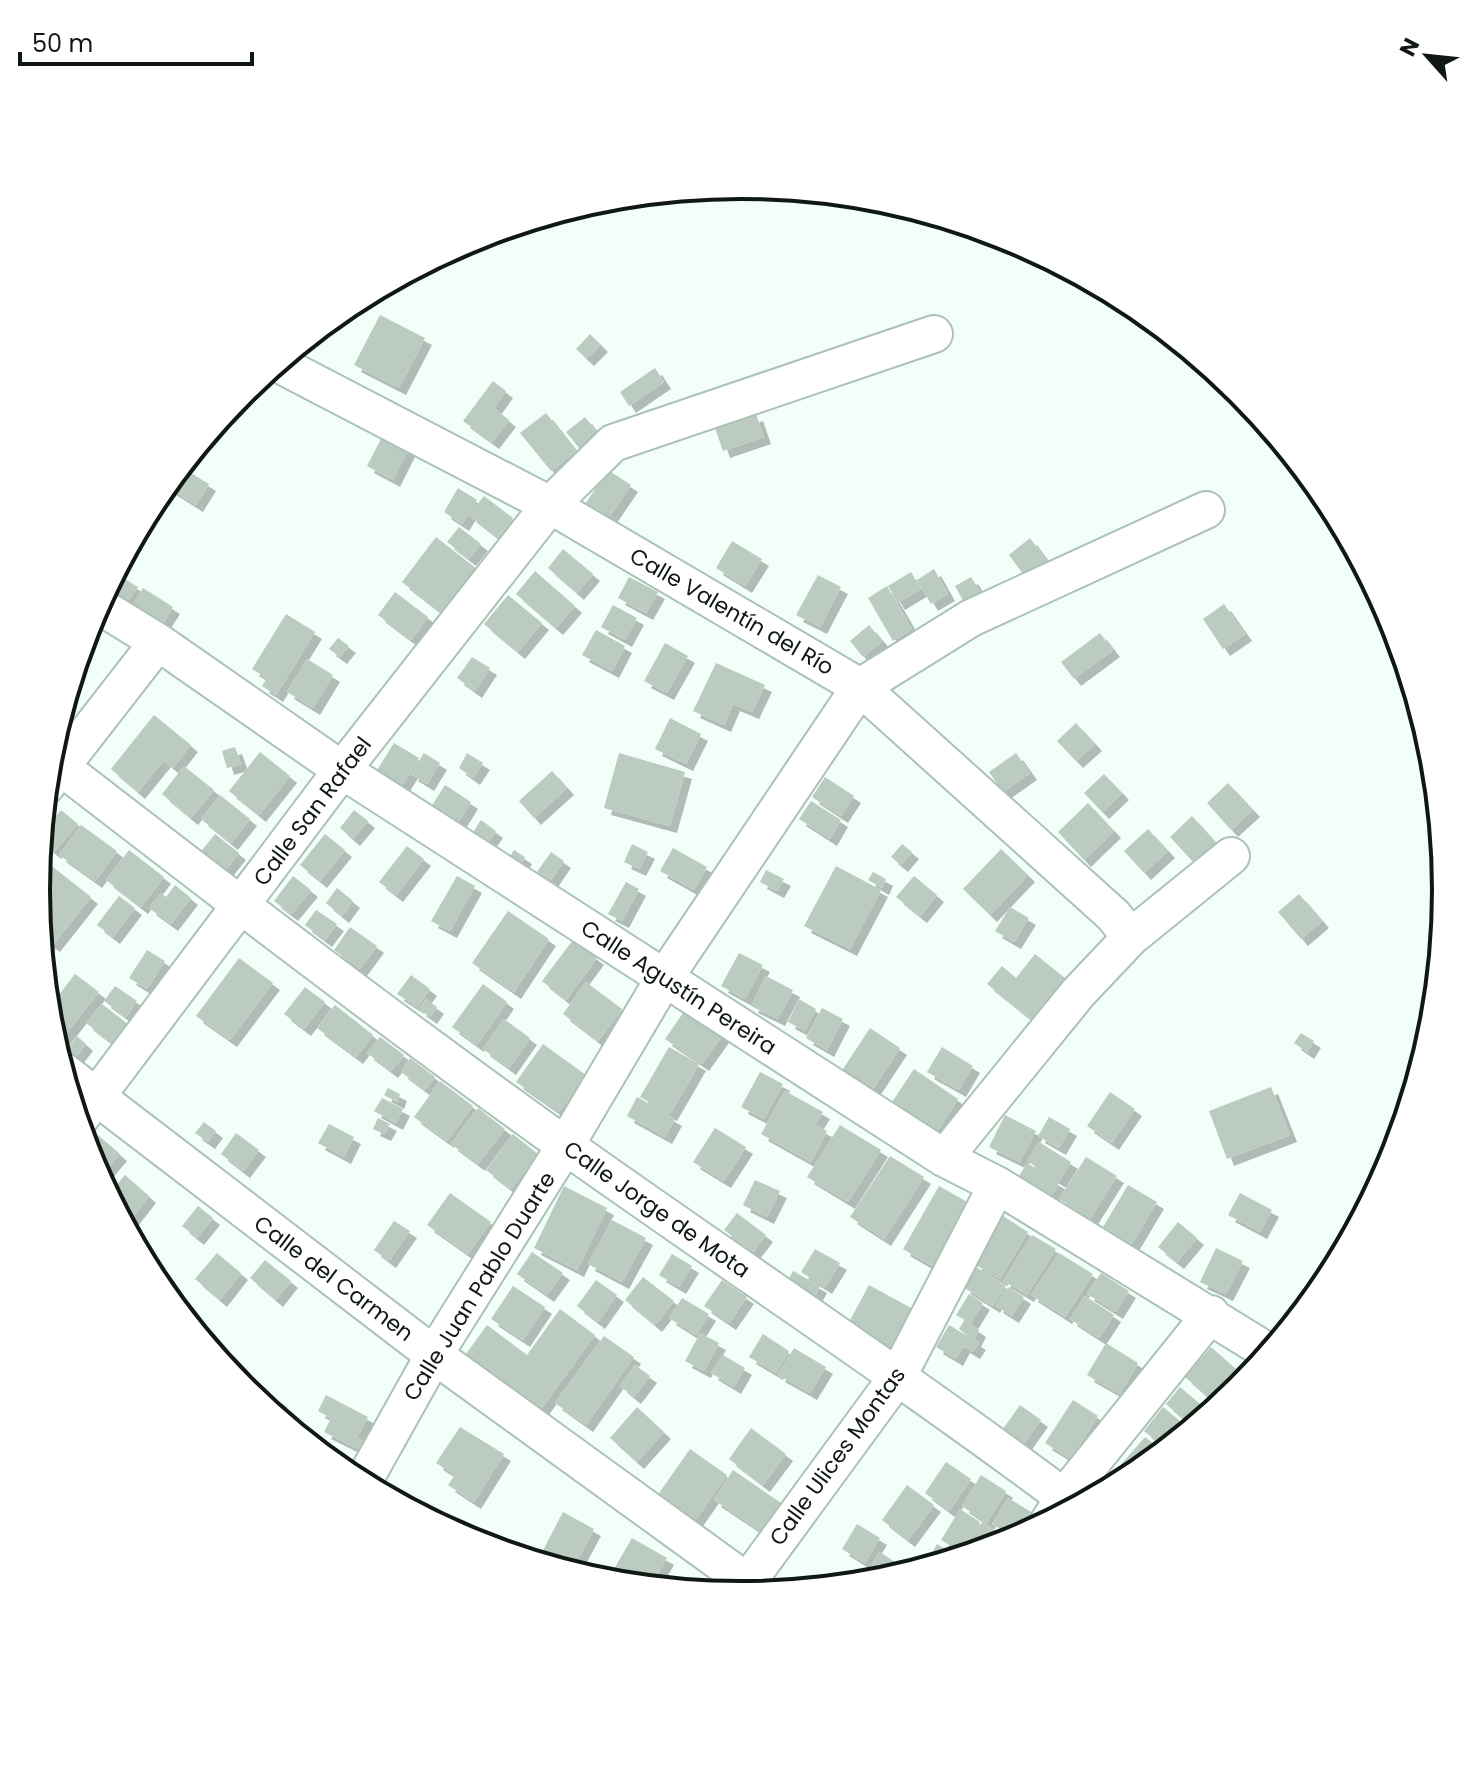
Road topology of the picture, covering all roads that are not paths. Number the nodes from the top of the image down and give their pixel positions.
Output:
1 (934, 334) dead end
2 (288, 369) edge
3 (550, 505) junction
4 (1206, 510) dead end
5 (109, 612) edge
6 (158, 642) junction
7 (860, 687) junction
8 (61, 767) edge
9 (342, 770) junction
10 (59, 780) edge
11 (1231, 856) dead end
12 (240, 906) junction
13 (1131, 937) junction
14 (665, 977) junction
15 (87, 1108) edge
16 (565, 1146) junction
17 (944, 1158) junction
18 (997, 1185) junction
19 (1211, 1314) junction
20 (1260, 1347) edge
21 (434, 1355) junction
22 (898, 1376) junction
23 (369, 1472) edge
24 (1072, 1497) edge
25 (1058, 1505) edge
26 (739, 1582) edge
27 (756, 1582) edge

1 - 3 street, Calle San Rafael
2 - 3 street, Calle Valentín del Río
3 - 7 street, Calle Valentín del Río
3 - 9 street, Calle San Rafael
4 - 7 street
5 - 6 street, Calle Agustín Pereira
6 - 8 street
6 - 9 street, Calle Agustín Pereira
7 - 13 street, Calle Valentín del Río
7 - 14 street, Calle Juan Pablo Duarte
9 - 12 street, Calle San Rafael
9 - 14 street, Calle Agustín Pereira
10 - 12 street, Calle Jorge de Mota
11 - 13 street
12 - 15 street, Calle San Rafael
12 - 16 street, Calle Jorge de Mota
13 - 17 street
14 - 16 street, Calle Juan Pablo Duarte
14 - 17 street, Calle Agustín Pereira
15 - 21 street, Calle del Carmen
16 - 21 street, Calle Juan Pablo Duarte
16 - 22 street, Calle Jorge de Mota
17 - 18 street, Calle Agustín Pereira
18 - 19 street, Calle Agustín Pereira
18 - 22 street, Calle Ulices Montas
19 - 20 street, Calle Agustín Pereira
19 - 24 street
21 - 23 street, Calle Juan Pablo Duarte
21 - 26 street, Calle del Carmen
22 - 25 street, Calle Jorge de Mota
22 - 27 street, Calle Ulices Montas

